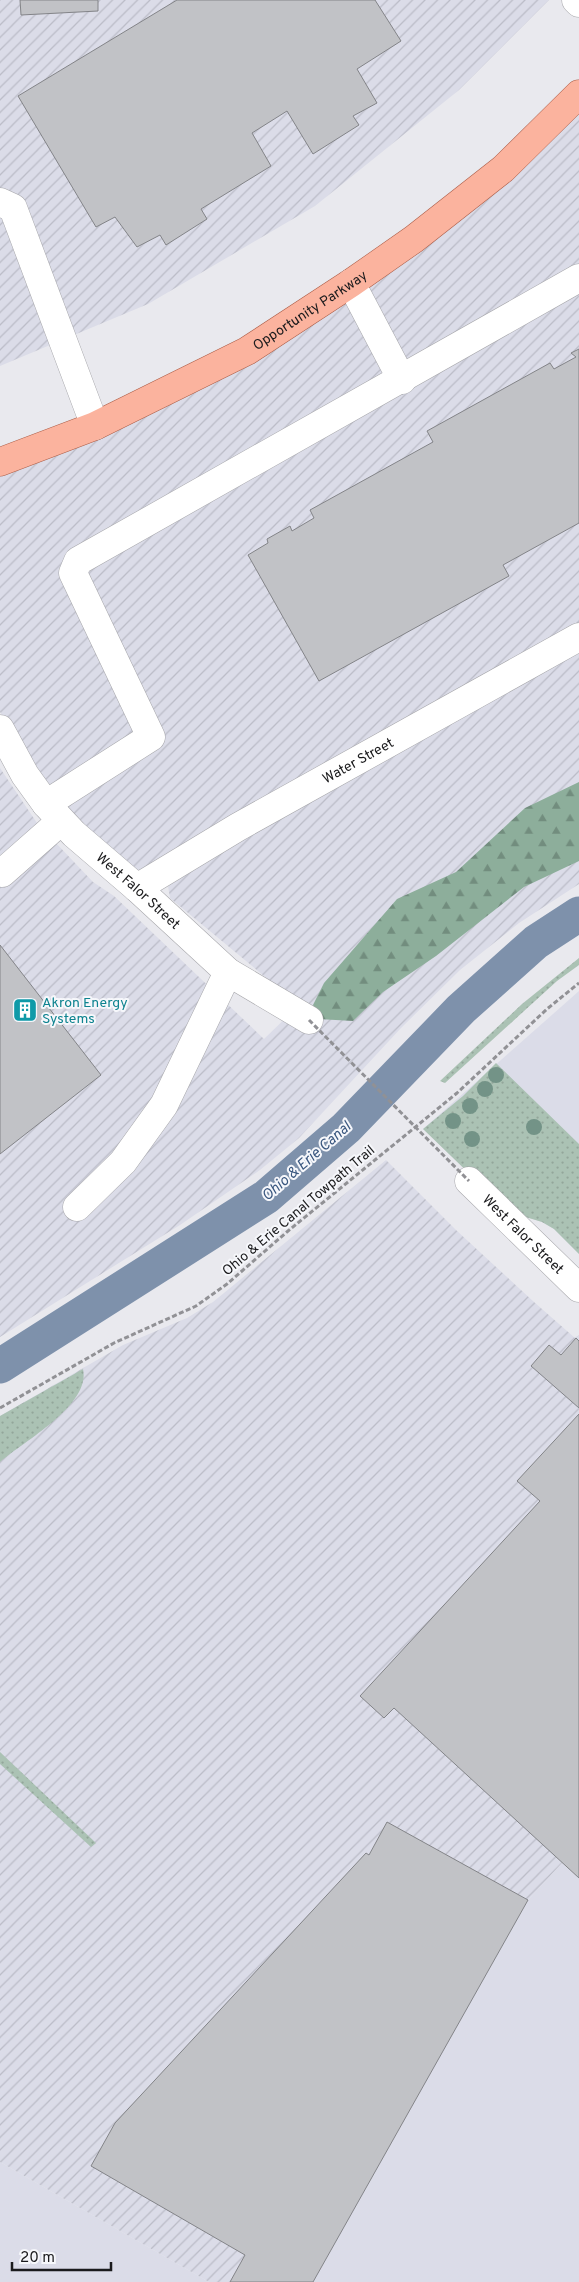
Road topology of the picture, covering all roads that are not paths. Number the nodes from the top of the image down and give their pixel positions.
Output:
1 (576, 0) edge
2 (579, 3) edge
3 (579, 94) edge
4 (0, 202) edge
5 (579, 278) edge
6 (352, 284) junction
7 (402, 380) junction
8 (95, 426) junction
9 (0, 462) edge
10 (579, 637) edge
11 (0, 729) edge
12 (54, 812) junction
13 (2, 873) dead end
14 (137, 888) junction
15 (228, 972) junction
16 (309, 1020) road end
17 (469, 1181) road end
18 (77, 1207) dead end
19 (579, 1288) edge

1 - 2 street
3 - 6 main road, Opportunity Parkway
4 - 8 street
5 - 7 street
6 - 7 street
6 - 8 main road, Opportunity Parkway
7 - 12 street
8 - 9 main road, Opportunity Parkway
10 - 14 street, Water Street
11 - 12 street, West Falor Street
12 - 13 street
12 - 14 street, West Falor Street
14 - 15 street, West Falor Street
15 - 16 street, West Falor Street
15 - 18 street
17 - 19 street, West Falor Street

